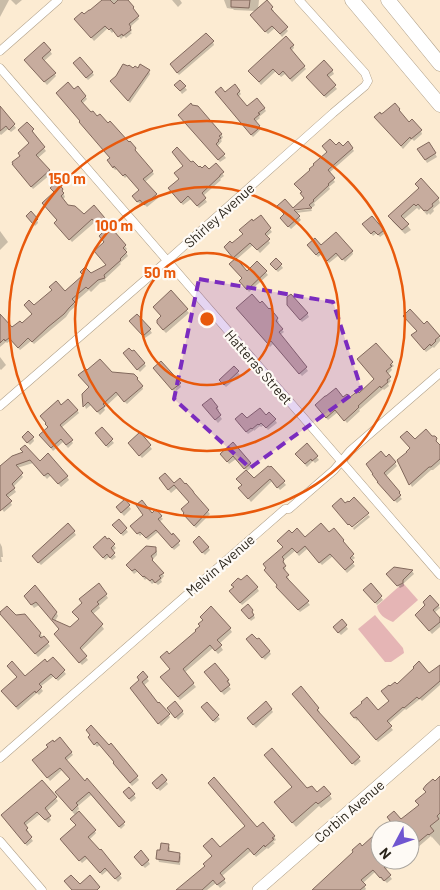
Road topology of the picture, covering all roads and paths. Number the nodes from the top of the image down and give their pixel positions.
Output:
1 (58, 0) edge
2 (299, 0) edge
3 (352, 0) edge
4 (388, 0) edge
5 (0, 51) edge
6 (440, 64) edge
7 (0, 68) edge
8 (440, 105) edge
9 (167, 261) junction
10 (440, 373) edge
11 (0, 406) edge
12 (341, 462) junction
13 (440, 575) edge
14 (440, 731) edge
15 (0, 758) edge
16 (0, 841) edge
17 (42, 890) edge
18 (258, 890) edge

1 - 5 street
2 - 9 street, Shirley Avenue
3 - 8 highway
4 - 6 highway
7 - 9 street, Hatteras Street
9 - 11 street, Shirley Avenue
9 - 12 street, Hatteras Street
10 - 12 street, Melvin Avenue
12 - 13 street, Hatteras Street
12 - 15 street, Melvin Avenue
14 - 18 main road, Corbin Avenue
16 - 17 street

